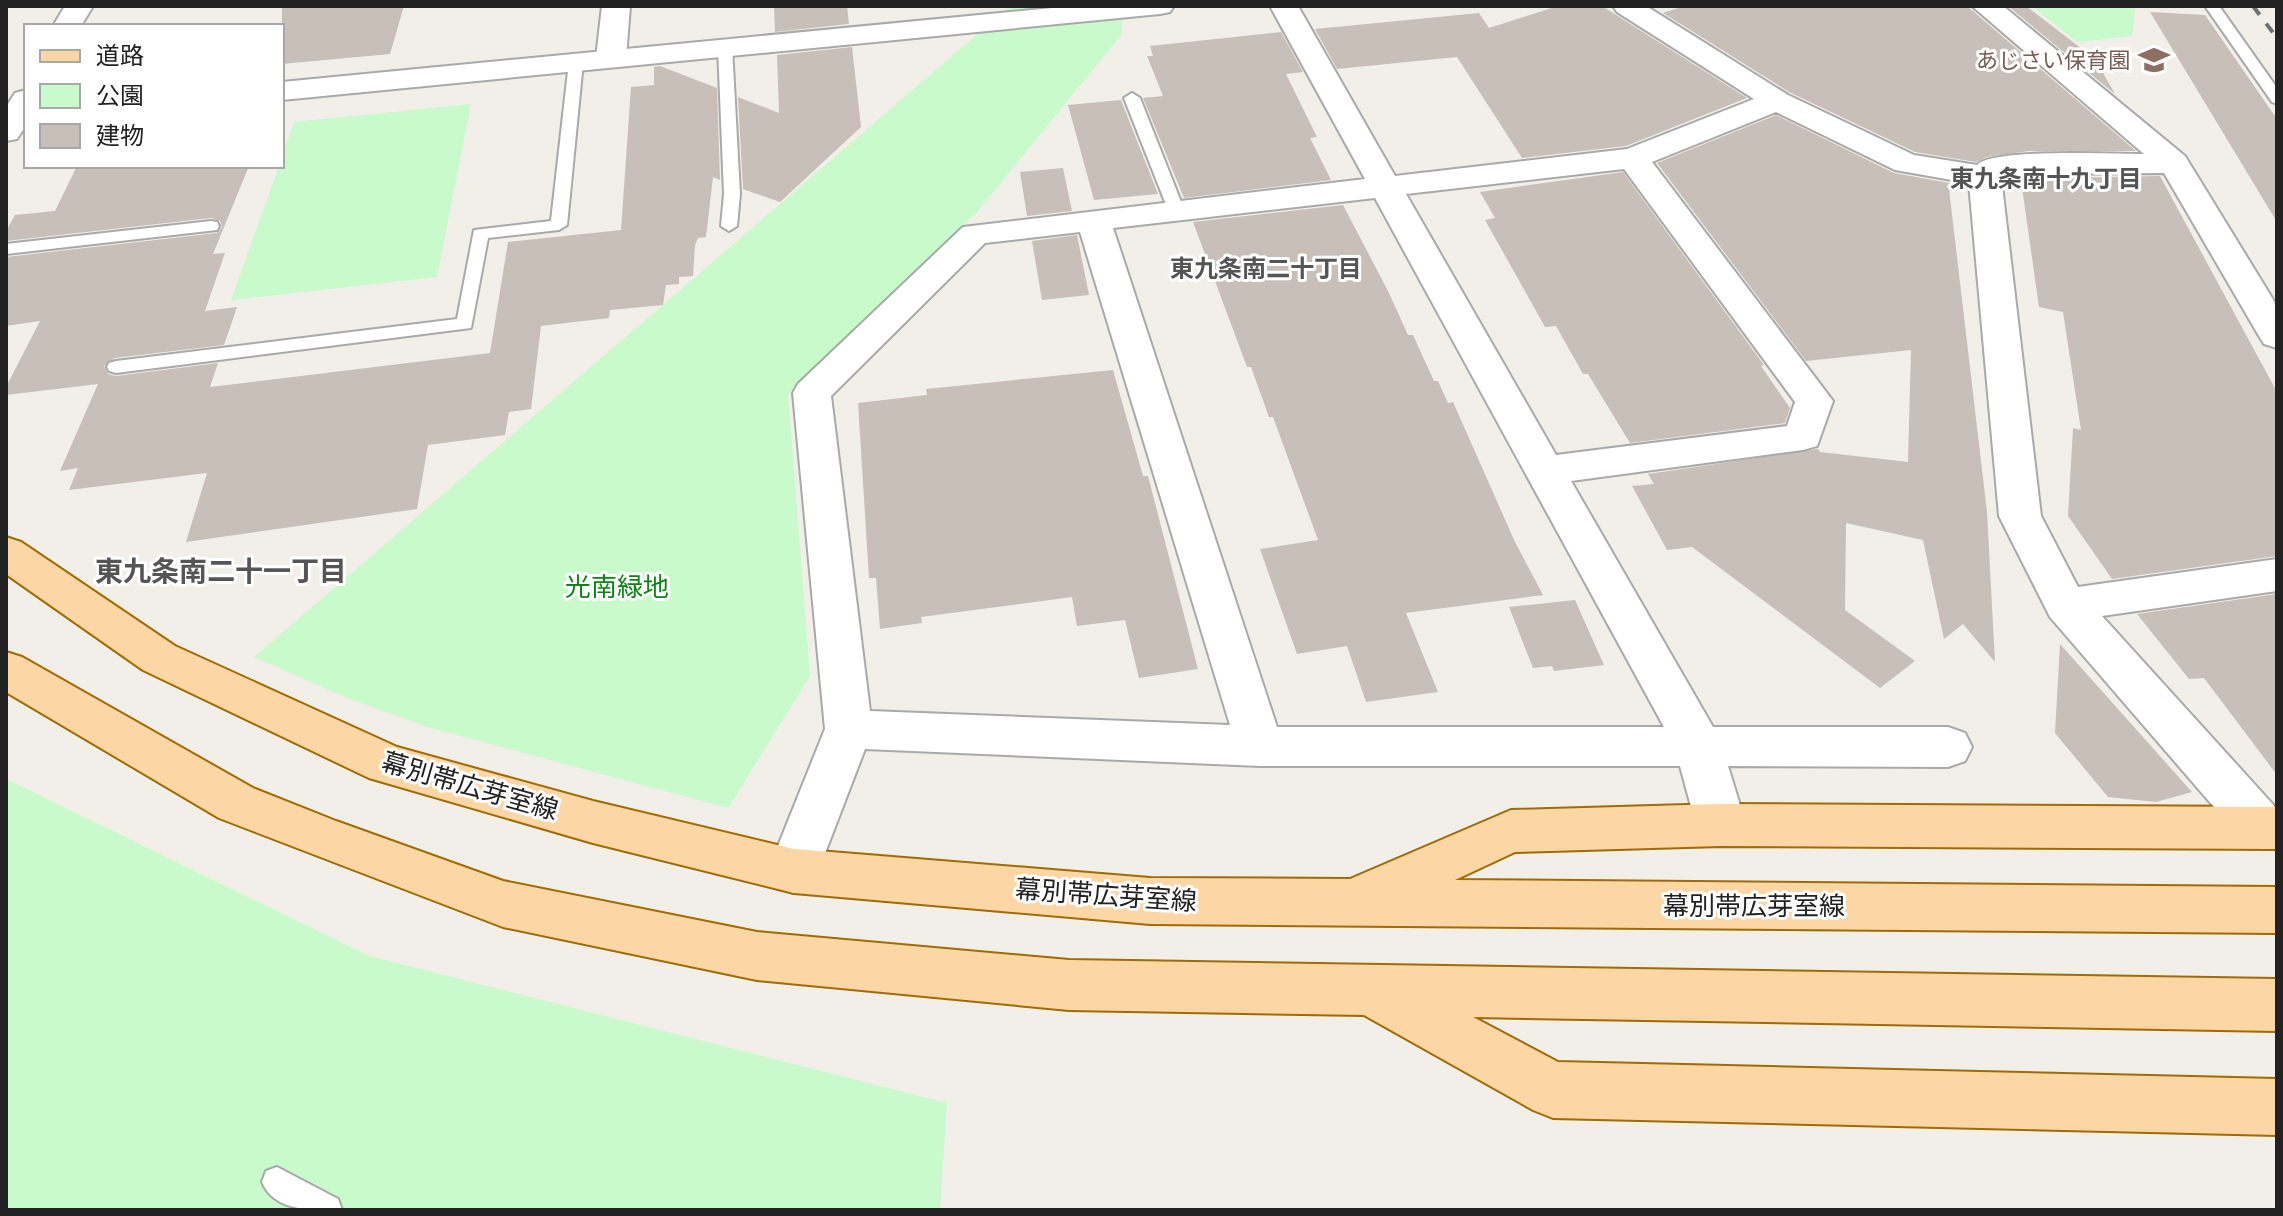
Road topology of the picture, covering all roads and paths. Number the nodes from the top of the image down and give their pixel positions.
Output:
1 (79, 6) edge
2 (616, 6) edge
3 (1160, 6) edge
4 (1284, 6) edge
5 (1627, 6) edge
6 (1986, 6) edge
7 (2212, 6) edge
8 (1017, 12) edge
9 (893, 18) edge
10 (68, 24) edge
11 (725, 47) junction
12 (611, 58) junction
13 (576, 62) junction
14 (284, 91) edge
15 (1132, 98) dead end
16 (2277, 99) edge
17 (1777, 101) junction
18 (1633, 158) junction
19 (2174, 163) junction
20 (1985, 176) junction
21 (1385, 186) junction
22 (1177, 212) junction
23 (1094, 222) junction
24 (211, 226) dead end
25 (729, 226) dead end
26 (6, 249) edge
27 (2277, 336) edge
28 (116, 367) dead end
29 (1543, 471) junction
30 (6, 553) edge
31 (2277, 575) edge
32 (2066, 605) junction
33 (6, 670) edge
34 (849, 729) junction
35 (1698, 745) junction
36 (1260, 746) junction
37 (1948, 747) dead end
38 (1721, 825) junction
39 (2270, 828) edge
40 (794, 871) junction
41 (1355, 902) junction
42 (2277, 910) edge
43 (1370, 990) junction
44 (2277, 1005) edge
45 (2277, 1107) edge
46 (277, 1182) dead end
47 (327, 1210) edge

1 - 10 street
2 - 12 street
3 - 8 street
4 - 21 street
5 - 17 street
6 - 19 street
7 - 16 lane
8 - 9 street
9 - 11 street
11 - 12 street
11 - 25 lane
12 - 13 street
13 - 14 street
13 - 28 lane
15 - 22 lane
17 - 18 street
17 - 20 street
18 - 21 street
18 - 29 street
19 - 20 street
19 - 27 street
20 - 32 street
21 - 22 street
21 - 29 street
22 - 23 street
23 - 34 street
23 - 36 street
24 - 26 lane
29 - 35 street
30 - 40 main road, 幕別帯広芽室線
31 - 32 street
32 - 39 street
33 - 43 main road
34 - 36 street
34 - 40 street
35 - 36 street
35 - 37 street
35 - 38 street
38 - 39 main road
38 - 41 main road
40 - 41 main road, 幕別帯広芽室線
41 - 42 main road, 幕別帯広芽室線
43 - 44 main road
43 - 45 main road
46 - 47 lane

